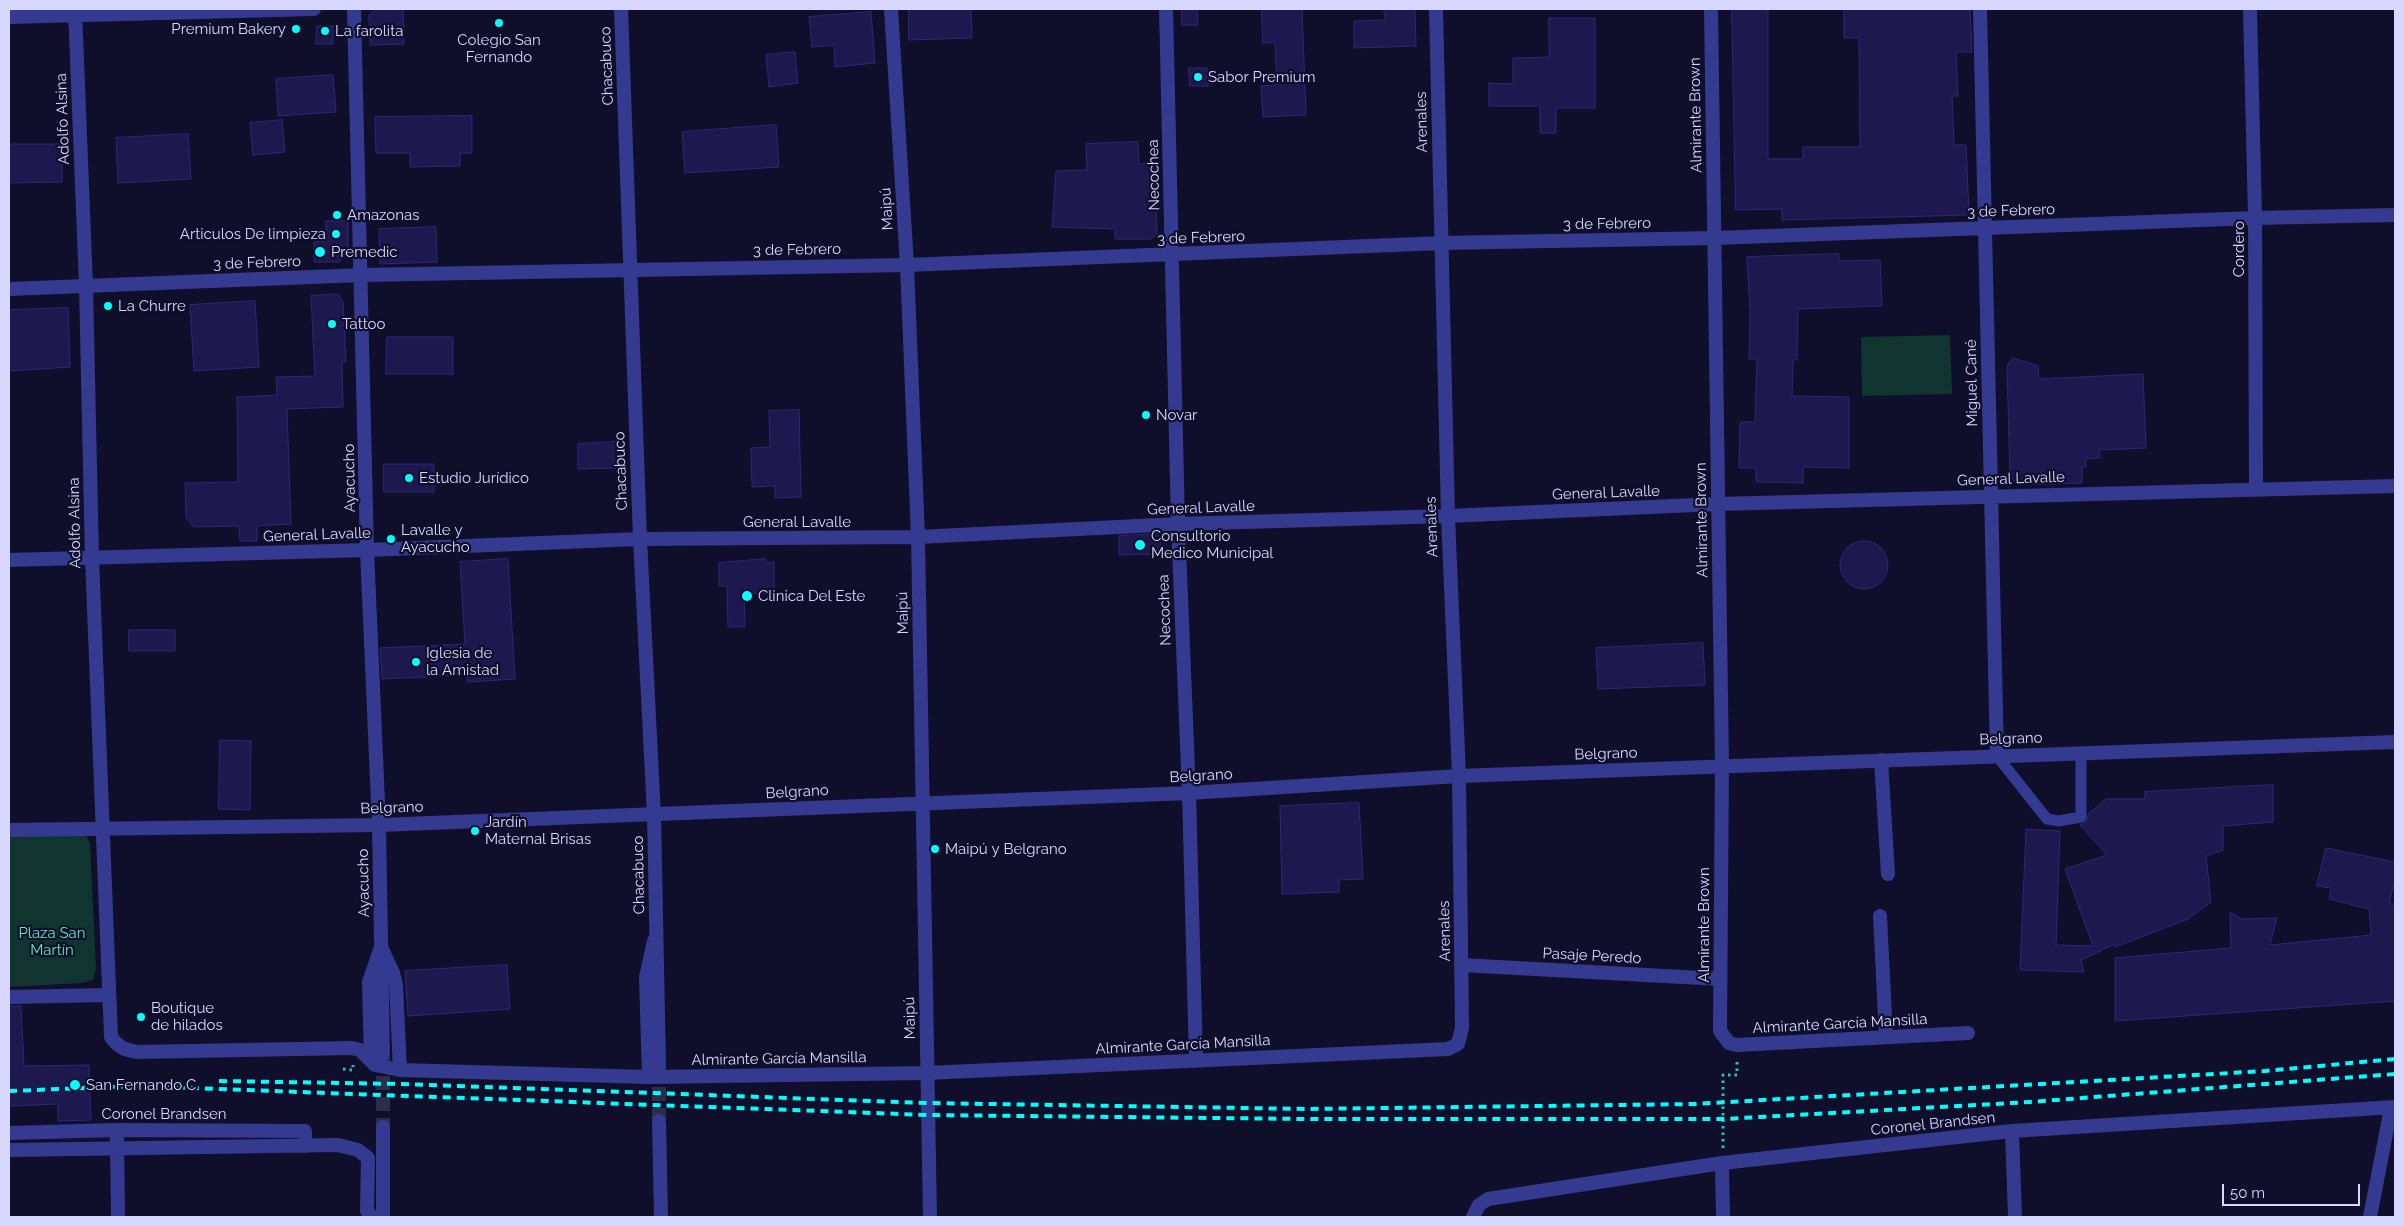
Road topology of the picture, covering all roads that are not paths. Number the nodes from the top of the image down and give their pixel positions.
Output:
1 (314, 9) edge
2 (354, 9) edge
3 (621, 9) edge
4 (891, 9) edge
5 (1166, 9) edge
6 (1436, 9) edge
7 (1710, 9) edge
8 (1980, 9) edge
9 (2250, 9) edge
10 (76, 11) edge
11 (9, 17) edge
12 (2395, 215) edge
13 (2255, 218) junction
14 (1985, 228) junction
15 (1715, 238) junction
16 (1441, 243) junction
17 (1172, 255) junction
18 (907, 265) junction
19 (631, 269) junction
20 (362, 275) junction
21 (86, 286) junction
22 (9, 289) edge
23 (2395, 486) edge
24 (2256, 489) junction
25 (1990, 496) junction
26 (1718, 504) junction
27 (1448, 516) junction
28 (1178, 524) junction
29 (918, 537) junction
30 (640, 539) junction
31 (367, 550) junction
32 (92, 558) junction
33 (9, 560) edge
34 (2395, 742) edge
35 (2081, 753) junction
36 (1997, 756) junction
37 (1881, 760) junction
38 (1722, 765) junction
39 (1459, 776) junction
40 (1189, 793) junction
41 (924, 803) junction
42 (654, 814) junction
43 (379, 825) junction
44 (101, 827) junction
45 (9, 830) edge
46 (1888, 874) dead end
47 (1880, 916) dead end
48 (656, 931) junction
49 (381, 946) junction
50 (1461, 965) junction
51 (1720, 979) junction
52 (108, 995) junction
53 (9, 997) edge
54 (1720, 1031) joint
55 (1968, 1033) dead end
56 (111, 1037) joint
57 (1886, 1038) junction
58 (1458, 1044) joint
59 (377, 1057) junction
60 (1196, 1060) junction
61 (659, 1066) tunnel mouth
62 (400, 1070) junction
63 (927, 1073) junction
64 (649, 1077) junction
65 (2393, 1108) edge
66 (659, 1121) tunnel mouth
67 (383, 1127) tunnel mouth
68 (117, 1130) junction
69 (2012, 1131) junction
70 (9, 1133) edge
71 (304, 1146) junction
72 (117, 1147) junction
73 (9, 1150) edge
74 (1722, 1163) junction
75 (1476, 1211) edge
76 (118, 1217) edge
77 (372, 1217) edge
78 (383, 1217) edge
79 (661, 1217) edge
80 (930, 1217) edge
81 (1723, 1217) edge
82 (2015, 1217) edge
83 (2370, 1217) edge

1 - 10 street
2 - 20 street, Ayacucho
3 - 19 street, Chacabuco
4 - 18 street, Maipú
5 - 17 street, Necochea
6 - 16 street, Arenales
7 - 15 street, Almirante Brown
8 - 14 street, Miguel Cané
9 - 13 street, Cordero
10 - 11 street
10 - 21 street, Adolfo Alsina
12 - 13 street, 3 de Febrero
13 - 14 street, 3 de Febrero
13 - 24 street, Cordero
14 - 15 street, 3 de Febrero
14 - 25 street, Miguel Cané
15 - 16 street, 3 de Febrero
15 - 26 street, Almirante Brown
16 - 17 street, 3 de Febrero
16 - 27 street, Arenales
17 - 18 street, 3 de Febrero
17 - 28 street, Necochea
18 - 19 street, 3 de Febrero
18 - 29 street, Maipú
19 - 20 street, 3 de Febrero
19 - 30 street, Chacabuco
20 - 21 street, 3 de Febrero
20 - 31 street, Ayacucho
21 - 22 street, 3 de Febrero
21 - 32 street, Adolfo Alsina
23 - 24 street, General Lavalle
24 - 25 street, General Lavalle
25 - 26 street, General Lavalle
25 - 36 street, Miguel Cané
26 - 27 street, General Lavalle
26 - 38 street, Almirante Brown
27 - 28 street, General Lavalle
27 - 39 street, Arenales
28 - 29 street, General Lavalle
28 - 40 street, Necochea
29 - 30 street, General Lavalle
29 - 41 street, Maipú
30 - 31 street, General Lavalle
30 - 42 street, Chacabuco
31 - 32 street, General Lavalle
31 - 43 street, Ayacucho
32 - 33 street, General Lavalle
32 - 44 street, Adolfo Alsina
34 - 35 street, Belgrano
35 - 36 street, Belgrano
35 - 36 lane
36 - 37 street, Belgrano
37 - 38 street, Belgrano
37 - 46 street
38 - 39 street, Belgrano
38 - 51 street, Almirante Brown
39 - 40 street, Belgrano
39 - 50 street, Arenales
40 - 41 street, Belgrano
40 - 60 street, Necochea
41 - 42 street, Belgrano
41 - 63 street, Maipú
42 - 43 street, Belgrano
42 - 48 street, Chacabuco
43 - 44 street, Belgrano
43 - 49 street, Ayacucho
44 - 45 street, Belgrano
44 - 52 street, Adolfo Alsina
47 - 57 street
48 - 61 street, Chacabuco
48 - 64 street, Chacabuco
49 - 59 street
49 - 62 street, Ayacucho
50 - 51 street, Pasaje Peredo
50 - 58 street, Arenales
51 - 54 street, Almirante Brown
52 - 53 street
52 - 56 street, Adolfo Alsina
54 - 57 street, Almirante García Mansilla
55 - 57 street, Almirante García Mansilla
56 - 59 street, Almirante García Mansilla
58 - 60 street, Almirante García Mansilla
59 - 62 street, Almirante García Mansilla
60 - 63 street, Almirante García Mansilla
62 - 64 street, Almirante García Mansilla
63 - 64 street, Almirante García Mansilla
63 - 80 street, Maipú
65 - 69 street, Coronel Brandsen
65 - 83 street
66 - 79 street
67 - 78 street
68 - 70 street, Coronel Brandsen
68 - 71 street, Coronel Brandsen
68 - 72 street
69 - 74 street, Coronel Brandsen
69 - 82 street
71 - 72 street
71 - 77 street
72 - 73 street
72 - 76 street
74 - 75 street, Coronel Brandsen
74 - 81 street

